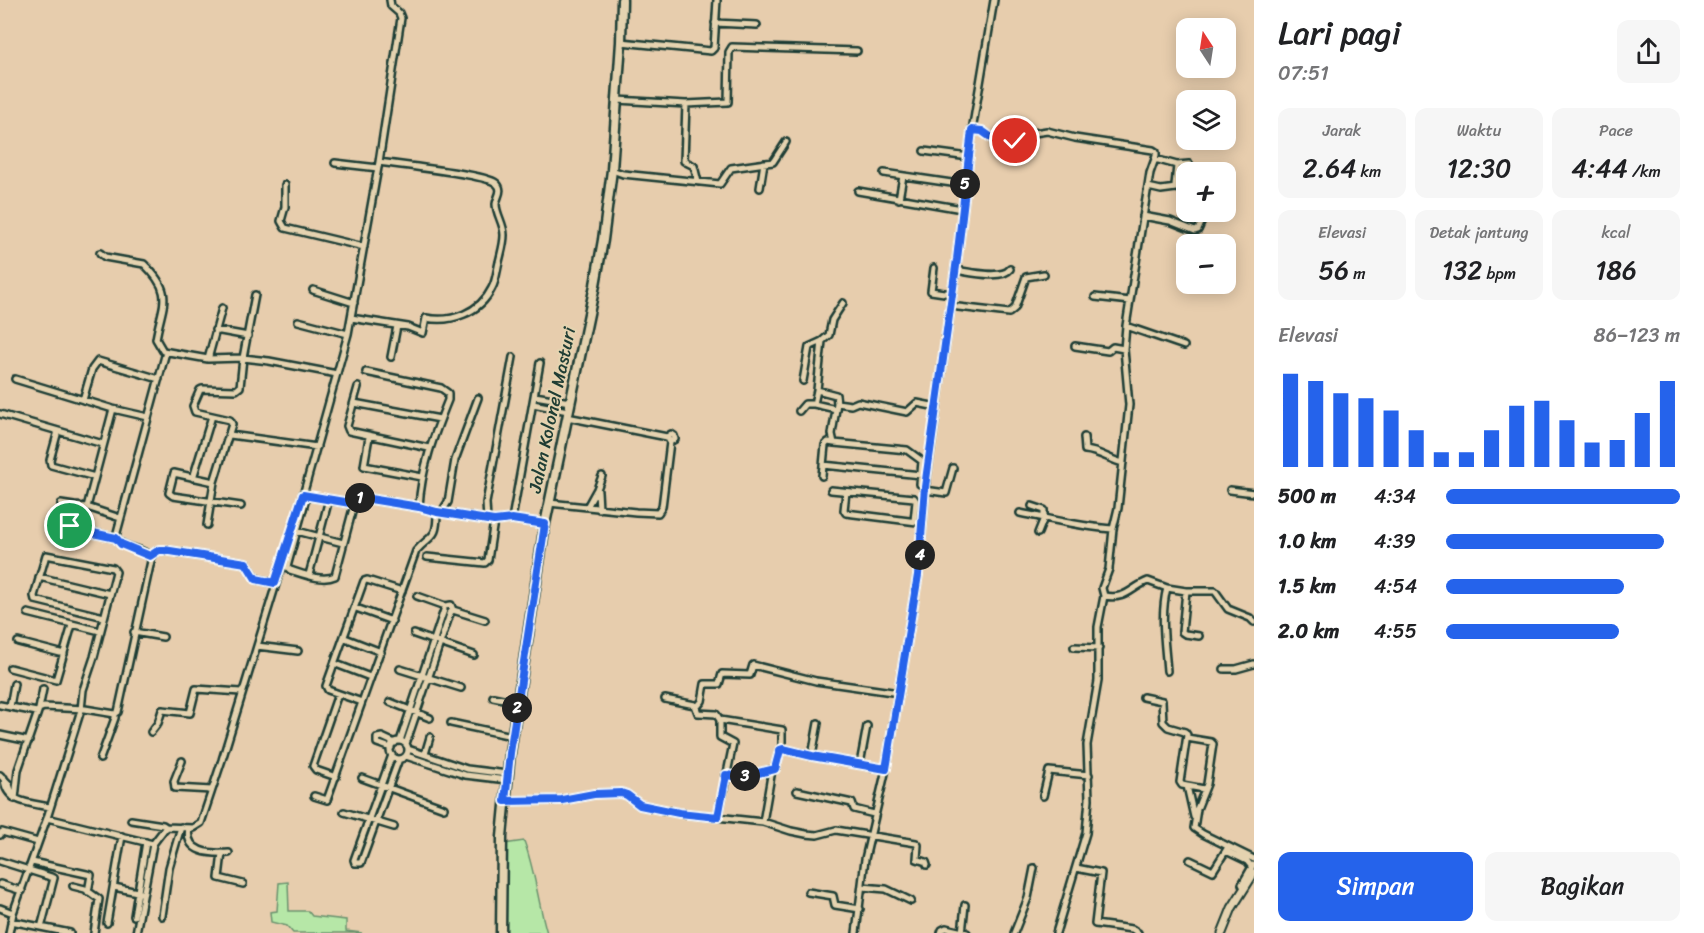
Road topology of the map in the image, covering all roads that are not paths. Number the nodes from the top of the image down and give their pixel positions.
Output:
1 (390, 0) edge
2 (622, 0) edge
3 (717, 0) edge
4 (994, 0) edge
5 (715, 23) junction
6 (757, 26) dead end
7 (621, 42) junction
8 (857, 51) dead end
9 (617, 100) junction
10 (686, 104) junction
11 (972, 130) junction
12 (786, 142) dead end
13 (924, 151) dead end
14 (969, 158) junction
15 (1155, 159) junction
16 (335, 163) dead end
17 (764, 163) junction
18 (378, 165) junction
19 (1176, 165) edge
20 (612, 170) junction
21 (1176, 171) edge
22 (884, 173) dead end
23 (903, 176) junction
24 (698, 182) junction
25 (285, 185) dead end
26 (965, 185) junction
27 (1148, 187) junction
28 (760, 188) dead end
29 (1176, 188) joint
30 (858, 191) dead end
31 (899, 199) junction
32 (962, 209) junction
33 (1143, 216) junction
34 (1202, 222) edge
35 (364, 247) junction
36 (100, 253) dead end
37 (934, 268) dead end
38 (1010, 269) dead end
39 (955, 270) junction
40 (1044, 274) dead end
41 (313, 290) dead end
42 (951, 294) junction
43 (255, 295) dead end
44 (1095, 297) dead end
45 (1130, 301) junction
46 (354, 303) junction
47 (843, 303) dead end
48 (950, 306) junction
49 (222, 308) dead end
50 (351, 318) junction
51 (298, 321) dead end
52 (397, 326) junction
53 (1126, 326) junction
54 (215, 330) junction
55 (348, 334) junction
56 (248, 336) junction
57 (822, 341) junction
58 (1075, 346) dead end
59 (1184, 346) dead end
60 (1124, 349) junction
61 (166, 352) junction
62 (391, 357) dead end
63 (513, 357) dead end
64 (243, 358) junction
65 (208, 359) junction
66 (540, 363) dead end
67 (366, 372) dead end
68 (337, 374) junction
69 (15, 379) dead end
70 (159, 379) junction
71 (803, 381) dead end
72 (358, 387) dead end
73 (817, 390) junction
74 (535, 396) junction
75 (478, 398) dead end
76 (83, 400) junction
77 (555, 400) junction
78 (354, 403) junction
79 (533, 404) junction
80 (814, 404) junction
81 (836, 406) junction
82 (937, 406) junction
83 (553, 408) junction
84 (113, 409) junction
85 (569, 410) junction
86 (799, 411) dead end
87 (0, 414) edge
88 (212, 416) junction
89 (148, 417) junction
90 (440, 419) junction
91 (58, 431) junction
92 (230, 435) junction
93 (369, 436) junction
94 (1084, 437) dead end
95 (834, 442) junction
96 (103, 444) junction
97 (317, 447) junction
98 (429, 448) junction
99 (1123, 463) junction
100 (823, 465) junction
101 (953, 468) dead end
102 (602, 476) dead end
103 (822, 476) dead end
104 (921, 476) junction
105 (94, 477) junction
106 (422, 477) junction
107 (193, 478) junction
108 (214, 482) junction
109 (925, 488) junction
110 (597, 489) junction
111 (831, 490) dead end
112 (1230, 490) dead end
113 (846, 492) junction
114 (1254, 493) edge
115 (305, 495) junction
116 (329, 499) junction
117 (210, 501) junction
118 (355, 501) junction
119 (549, 503) junction
120 (61, 504) dead end
121 (74, 506) junction
122 (241, 506) dead end
123 (1032, 506) dead end
124 (87, 507) junction
125 (419, 507) junction
126 (587, 507) junction
127 (599, 509) junction
128 (439, 512) junction
129 (1020, 513) dead end
130 (120, 518) junction
131 (1044, 518) junction
132 (512, 519) junction
133 (487, 520) junction
134 (494, 521) junction
135 (914, 521) junction
136 (922, 522) junction
137 (545, 524) junction
138 (207, 525) dead end
139 (1113, 529) junction
140 (297, 531) junction
141 (1038, 533) dead end
142 (319, 537) junction
143 (116, 538) junction
144 (343, 543) junction
145 (150, 556) junction
146 (427, 556) dead end
147 (309, 575) junction
148 (39, 577) junction
149 (275, 583) junction
150 (1167, 588) junction
151 (402, 591) junction
152 (1186, 591) junction
153 (110, 594) junction
154 (417, 596) dead end
155 (1104, 596) junction
156 (356, 608) junction
157 (445, 608) junction
158 (452, 612) junction
159 (28, 613) dead end
160 (104, 617) junction
161 (485, 620) dead end
162 (392, 621) junction
163 (1254, 622) edge
164 (72, 625) junction
165 (100, 631) junction
166 (134, 632) junction
167 (414, 634) dead end
168 (1199, 636) dead end
169 (163, 637) dead end
170 (345, 638) junction
171 (18, 642) dead end
172 (436, 645) junction
173 (257, 646) junction
174 (1074, 647) dead end
175 (1099, 648) junction
176 (298, 651) dead end
177 (381, 652) junction
178 (64, 654) junction
179 (474, 655) dead end
180 (336, 664) junction
181 (1254, 664) edge
182 (10, 668) dead end
183 (400, 669) dead end
184 (1224, 669) dead end
185 (1167, 671) dead end
186 (370, 677) junction
187 (424, 680) junction
188 (14, 684) dead end
189 (460, 688) dead end
190 (43, 689) dead end
191 (242, 692) junction
192 (899, 693) junction
193 (338, 694) junction
194 (493, 697) dead end
195 (1143, 697) dead end
196 (665, 699) dead end
197 (362, 702) junction
198 (390, 702) dead end
199 (518, 702) junction
200 (0, 705) edge
201 (10, 707) junction
202 (697, 707) junction
203 (81, 710) junction
204 (38, 711) junction
205 (115, 714) junction
206 (413, 714) junction
207 (430, 718) dead end
208 (720, 720) junction
209 (451, 723) dead end
210 (818, 723) dead end
211 (867, 726) dead end
212 (151, 732) dead end
213 (0, 735) edge
214 (512, 736) junction
215 (430, 737) dead end
216 (1187, 738) junction
217 (29, 741) junction
218 (399, 747) junction
219 (782, 749) junction
220 (425, 754) junction
221 (406, 756) junction
222 (812, 756) junction
223 (100, 759) dead end
224 (399, 759) junction
225 (441, 759) junction
226 (182, 760) dead end
227 (860, 764) junction
228 (440, 767) junction
229 (886, 769) junction
230 (772, 770) junction
231 (491, 775) junction
232 (726, 775) junction
233 (1089, 775) junction
234 (2, 776) edge
235 (336, 777) junction
236 (507, 777) junction
237 (362, 778) dead end
238 (382, 786) junction
239 (1187, 786) junction
240 (388, 789) junction
241 (1204, 789) junction
242 (212, 790) junction
243 (797, 791) dead end
244 (314, 796) dead end
245 (1043, 796) dead end
246 (14, 798) junction
247 (505, 801) junction
248 (50, 807) junction
249 (444, 808) dead end
250 (344, 812) dead end
251 (874, 814) junction
252 (718, 817) junction
253 (47, 818) junction
254 (1195, 819) junction
255 (131, 820) dead end
256 (372, 820) junction
257 (763, 822) junction
258 (166, 827) junction
259 (181, 827) junction
260 (394, 827) dead end
261 (189, 828) junction
262 (0, 835) edge
263 (870, 835) junction
264 (122, 837) junction
265 (38, 842) junction
266 (150, 843) junction
267 (1227, 849) junction
268 (1190, 860) dead end
269 (0, 861) edge
270 (32, 862) junction
271 (1251, 863) edge
272 (927, 865) dead end
273 (1034, 868) dead end
274 (1076, 868) junction
275 (29, 869) junction
276 (0, 884) edge
277 (243, 884) dead end
278 (73, 886) dead end
279 (114, 887) junction
280 (862, 888) junction
281 (22, 891) junction
282 (88, 892) junction
283 (141, 892) junction
284 (808, 892) dead end
285 (911, 901) dead end
286 (965, 905) dead end
287 (0, 908) edge
288 (860, 909) junction
289 (13, 913) junction
290 (162, 916) dead end
291 (134, 918) dead end
292 (11, 921) junction
293 (107, 923) dead end
294 (42, 924) dead end
295 (964, 932) edge
296 (9, 933) edge
297 (70, 933) edge
298 (94, 933) edge
299 (136, 933) edge
300 (501, 933) edge
301 (856, 933) edge
302 (941, 933) edge
303 (1014, 933) edge
304 (1056, 933) edge
305 (1138, 933) edge
306 (1222, 933) edge

1 - 18 street
2 - 7 main road, Jalan Kolonel Masturi
3 - 5 street
4 - 11 street
5 - 6 street
5 - 7 street
7 - 9 main road, Jalan Kolonel Masturi
8 - 10 street
9 - 10 street
9 - 20 main road, Jalan Kolonel Masturi
10 - 24 street
11 - 14 street
11 - 15 street
12 - 17 street
13 - 14 street
14 - 26 street
15 - 19 street
15 - 27 street
16 - 18 street
17 - 24 street
17 - 28 street
18 - 35 street
18 - 52 street
20 - 24 street
20 - 85 main road, Jalan Kolonel Masturi
21 - 29 street
22 - 23 street
23 - 26 street
23 - 31 street
25 - 35 street
26 - 32 street
27 - 29 street
27 - 33 street
30 - 31 street
31 - 32 street
32 - 39 street
33 - 34 street
33 - 45 street
35 - 46 street
36 - 61 street
37 - 42 street
38 - 39 street
39 - 42 street
40 - 48 street
41 - 46 street
42 - 48 street
43 - 56 street
44 - 45 street
45 - 53 street
46 - 50 street
47 - 57 street
48 - 82 street
49 - 54 street
50 - 52 street
50 - 55 street
51 - 55 street
52 - 62 street
53 - 59 street
53 - 60 street
54 - 56 street
54 - 65 street
55 - 68 street
56 - 64 street
57 - 71 street
57 - 73 street
58 - 60 street
60 - 99 street
61 - 65 street
61 - 70 street
63 - 133 street
64 - 65 street
64 - 68 street
64 - 88 street
66 - 74 street
67 - 90 street
68 - 97 street
69 - 76 street
70 - 76 street
70 - 89 street
72 - 78 street
73 - 80 street
73 - 81 street
74 - 77 street
74 - 79 street
75 - 128 street
76 - 84 street
77 - 83 street
77 - 85 street
78 - 90 street
78 - 93 street
79 - 83 street
79 - 132 street
80 - 81 street
80 - 86 street
81 - 82 street
81 - 95 street
82 - 109 street
83 - 85 street
84 - 89 street
84 - 96 street
85 - 119 main road, Jalan Kolonel Masturi
85 - 127 street
87 - 91 street
88 - 92 street
88 - 107 street
89 - 130 street
90 - 98 street
91 - 96 street
91 - 105 street
92 - 97 street
92 - 108 street
93 - 98 street
93 - 106 street
94 - 99 street
95 - 100 street
95 - 104 street
96 - 105 street
97 - 115 street
98 - 106 street
99 - 139 street
100 - 103 street
100 - 104 street
101 - 109 street
102 - 110 street
104 - 109 street
105 - 124 street
106 - 125 street
107 - 108 street
107 - 117 street
108 - 117 street
109 - 136 street
110 - 126 street
110 - 127 street
111 - 113 street
112 - 114 street
113 - 135 street
113 - 135 street
115 - 116 street
115 - 140 street
115 - 149 street
116 - 118 street
116 - 142 street
117 - 122 street
117 - 138 street
118 - 125 street
118 - 144 street
119 - 126 street
119 - 137 main road, Jalan Kolonel Masturi
120 - 121 street
121 - 124 street
121 - 143 street
123 - 131 street
124 - 130 street
125 - 128 street
126 - 127 street
128 - 133 street
128 - 151 street
129 - 131 street
130 - 143 street
131 - 139 street
131 - 141 street
132 - 134 street
132 - 137 street
133 - 134 street
134 - 146 street
135 - 136 street
136 - 192 street
137 - 199 main road, Jalan Kolonel Masturi
139 - 155 street
140 - 142 street
140 - 147 street
142 - 144 street
142 - 147 street
143 - 145 street
144 - 147 street
145 - 149 street
145 - 166 street
148 - 153 street
148 - 153 street
148 - 160 street
149 - 173 street
150 - 152 street
150 - 155 street
150 - 185 street
151 - 156 street
151 - 162 street
152 - 163 street
152 - 168 street
153 - 160 street
154 - 157 street
155 - 175 street
156 - 162 street
156 - 170 street
157 - 158 street
157 - 172 street
158 - 161 street
158 - 172 street
159 - 164 street
160 - 165 street
162 - 177 street
164 - 165 street
164 - 178 street
165 - 203 street
166 - 169 street
166 - 205 street
167 - 172 street
170 - 177 street
170 - 180 street
171 - 178 street
172 - 179 street
172 - 187 street
173 - 176 street
173 - 191 street
174 - 175 street
175 - 233 street
177 - 186 street
178 - 182 street
180 - 186 street
180 - 193 street
181 - 184 street
183 - 187 street
186 - 197 street
187 - 189 street
187 - 206 street
188 - 201 street
190 - 204 street
191 - 212 street
191 - 242 street
192 - 202 street
192 - 229 street
193 - 197 street
193 - 235 street
194 - 199 street
195 - 216 street
196 - 202 street
197 - 235 street
198 - 206 street
199 - 214 main road, Jalan Kolonel Masturi
200 - 201 street
201 - 204 street
202 - 208 street
203 - 204 street
203 - 205 street
203 - 248 street
204 - 217 street
205 - 223 street
206 - 207 street
206 - 218 street
208 - 219 street
208 - 232 street
209 - 214 street
210 - 222 street
211 - 227 street
213 - 217 street
214 - 236 main road, Jalan Kolonel Masturi
215 - 220 street
216 - 239 street
216 - 241 street
217 - 246 street
218 - 220 street
218 - 221 street
218 - 224 street
218 - 238 street
219 - 222 street
219 - 230 street
220 - 225 street
221 - 224 street
221 - 228 street
222 - 227 street
224 - 240 street
225 - 228 street
225 - 231 street
226 - 242 street
227 - 229 street
228 - 231 street
229 - 251 street
230 - 232 street
230 - 257 street
231 - 236 street
232 - 252 street
233 - 245 street
233 - 274 street
234 - 246 street
235 - 244 street
236 - 247 main road, Jalan Kolonel Masturi
237 - 238 street
238 - 240 street
238 - 256 street
239 - 241 street
239 - 254 street
240 - 249 street
240 - 256 street
241 - 254 street
242 - 261 street
243 - 251 street
246 - 248 street
247 - 252 street
247 - 300 main road, Jalan Kolonel Masturi
248 - 253 street
250 - 256 street
251 - 263 street
252 - 257 street
253 - 264 street
253 - 265 street
254 - 267 street
255 - 258 street
256 - 256 street
256 - 260 street
257 - 263 street
258 - 259 street
258 - 266 street
259 - 261 street
259 - 290 street
261 - 277 street
262 - 265 street
263 - 272 street
263 - 280 street
264 - 266 street
264 - 279 street
265 - 270 street
266 - 283 street
267 - 268 street
267 - 271 street
269 - 275 street
270 - 275 street
270 - 282 street
271 - 306 street
273 - 303 street
274 - 304 street
274 - 305 street
275 - 281 street
275 - 294 street
276 - 281 street
278 - 282 street
279 - 283 street
279 - 293 street
280 - 285 street
280 - 288 street
281 - 289 street
282 - 298 street
283 - 291 street
283 - 299 street
284 - 288 street
286 - 295 street
287 - 289 street
288 - 301 street
289 - 292 street
292 - 296 street
292 - 297 street
295 - 302 street

